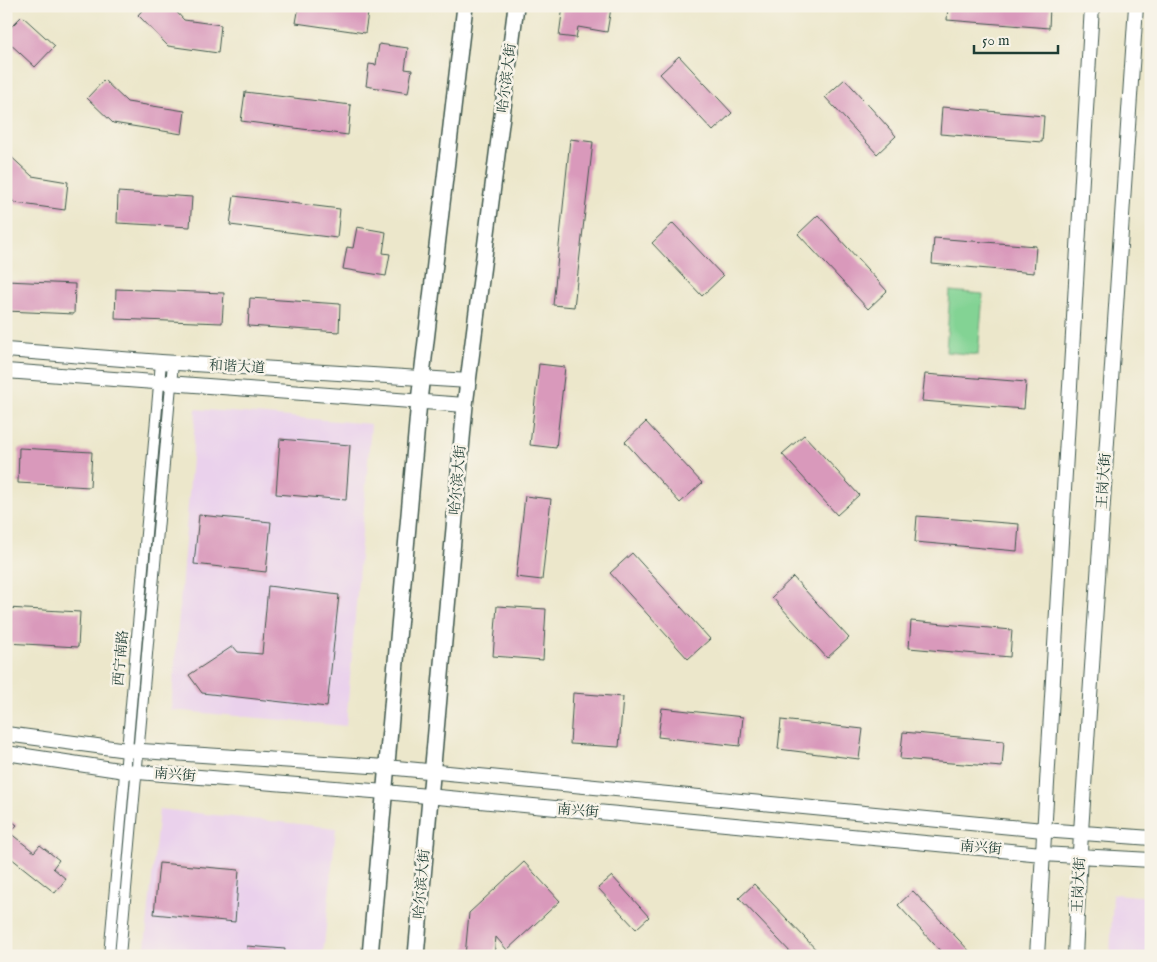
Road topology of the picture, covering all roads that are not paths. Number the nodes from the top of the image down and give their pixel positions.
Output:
1 (465, 6) edge
2 (516, 6) edge
3 (1092, 6) edge
4 (1136, 6) edge
5 (6, 350) edge
6 (167, 363) junction
7 (6, 371) edge
8 (422, 377) junction
9 (469, 380) junction
10 (165, 383) junction
11 (419, 402) junction
12 (465, 405) junction
13 (6, 734) edge
14 (132, 750) junction
15 (6, 753) edge
16 (386, 767) junction
17 (130, 771) junction
18 (433, 772) junction
19 (385, 792) junction
20 (430, 797) junction
21 (1043, 830) junction
22 (1081, 832) junction
23 (1151, 838) edge
24 (1042, 854) junction
25 (1081, 855) junction
26 (1151, 860) edge
27 (109, 956) edge
28 (120, 956) edge
29 (370, 956) edge
30 (416, 956) edge
31 (1037, 956) edge
32 (1075, 956) edge

1 - 8 main road
2 - 9 main road, 哈尔滨大街
3 - 21 main road
4 - 22 main road, 王岗大街
5 - 6 main road, 和谐大道
6 - 8 main road, 和谐大道
6 - 10 street, 西宁南路
7 - 10 main road, 和谐大道
8 - 9 main road, 和谐大道
8 - 11 main road
9 - 12 main road, 哈尔滨大街
10 - 11 main road, 和谐大道
10 - 14 street, 西宁南路
11 - 12 main road, 和谐大道
11 - 16 main road
12 - 18 main road, 哈尔滨大街
13 - 14 main road, 南兴街
14 - 16 main road, 南兴街
14 - 17 street, 西宁南路
15 - 17 main road, 南兴街
16 - 18 main road, 南兴街
16 - 19 main road
17 - 19 main road, 南兴街
17 - 27 street, 西宁南路
17 - 28 street, 西宁南路
18 - 20 main road, 哈尔滨大街
18 - 21 main road, 南兴街
19 - 20 main road, 南兴街
19 - 29 main road
20 - 24 main road, 南兴街
20 - 30 main road, 哈尔滨大街
21 - 22 main road, 南兴街
21 - 24 main road
22 - 23 main road, 南兴街
22 - 25 main road, 王岗大街
24 - 25 main road, 南兴街
24 - 31 main road
25 - 26 main road, 南兴街
25 - 32 main road, 王岗大街

